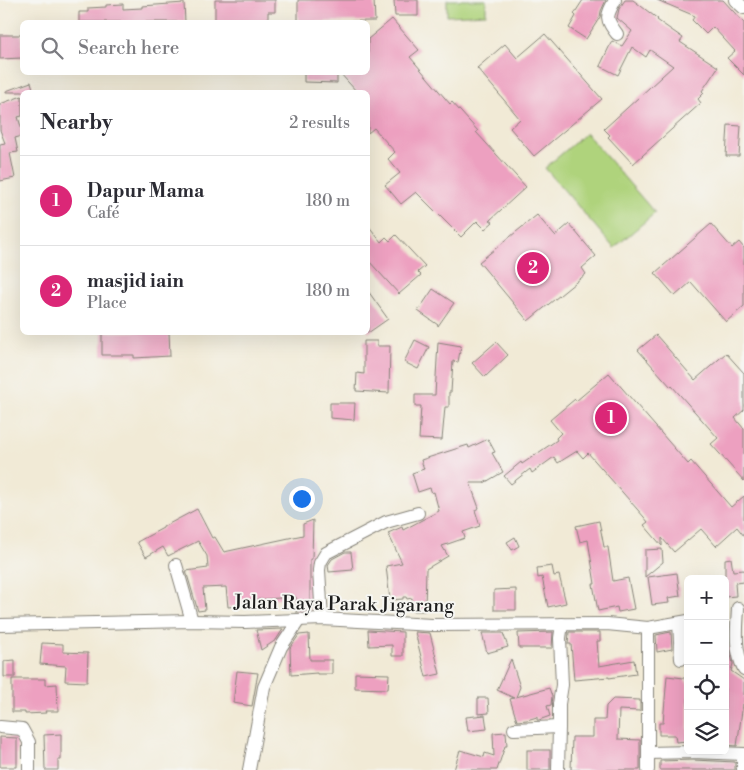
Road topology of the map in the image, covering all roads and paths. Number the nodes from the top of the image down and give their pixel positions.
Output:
1 (615, 0) edge
2 (735, 0) edge
3 (744, 8) edge
4 (617, 34) dead end
5 (418, 513) dead end
6 (176, 565) dead end
7 (741, 608) edge
8 (322, 619) junction
9 (299, 620) junction
10 (192, 622) junction
11 (683, 622) edge
12 (562, 624) junction
13 (0, 625) edge
14 (648, 628) junction
15 (681, 659) dead end
16 (744, 669) edge
17 (0, 727) edge
18 (559, 727) junction
19 (514, 729) dead end
20 (648, 753) junction
21 (744, 754) edge
22 (29, 770) edge
23 (249, 770) edge
24 (558, 770) edge
25 (648, 770) edge
26 (743, 770) edge

1 - 4 street
2 - 3 street
5 - 8 street
6 - 10 street
7 - 16 street
8 - 9 street, Jalan Raya Parak Jigarang
8 - 12 street, Jalan Raya Parak Jigarang
9 - 10 street, Jalan Raya Parak Jigarang
9 - 23 street
10 - 13 street, Jalan Raya Parak Jigarang
11 - 14 street, Jalan Raya Parak Jigarang
11 - 15 street
12 - 14 street, Jalan Raya Parak Jigarang
12 - 18 street
14 - 20 street
17 - 22 street
18 - 19 street
18 - 24 street
20 - 21 street
20 - 25 street
21 - 26 street

